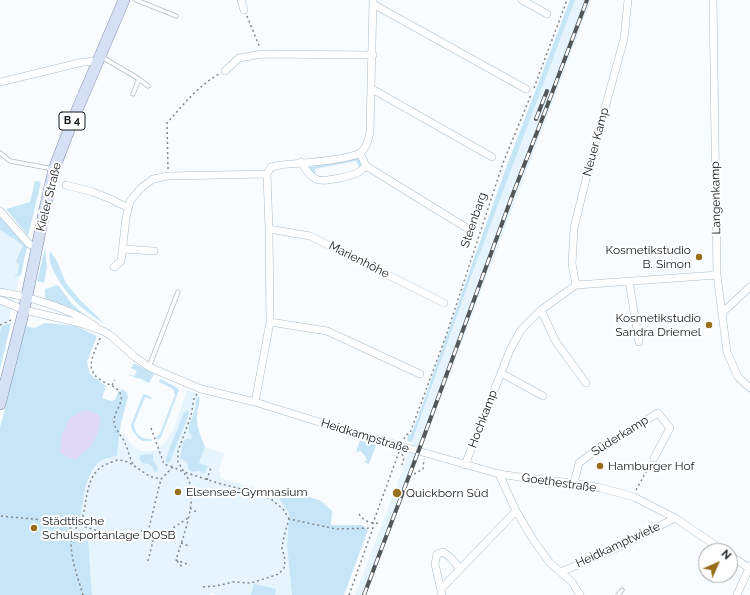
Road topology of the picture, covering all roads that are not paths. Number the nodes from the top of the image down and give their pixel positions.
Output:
1 (124, 0) edge
2 (136, 0) edge
3 (240, 0) edge
4 (522, 0) edge
5 (628, 0) edge
6 (713, 0) edge
7 (373, 2) edge
8 (244, 10) road end
9 (547, 14) dead end
10 (176, 16) dead end
11 (373, 55) junction
12 (100, 58) junction
13 (224, 71) road end
14 (139, 79) junction
15 (0, 82) edge
16 (148, 86) dead end
17 (372, 89) junction
18 (526, 89) dead end
19 (133, 94) dead end
20 (0, 153) edge
21 (360, 153) junction
22 (492, 157) dead end
23 (301, 162) junction
24 (366, 166) junction
25 (54, 170) junction
26 (267, 174) junction
27 (66, 185) dead end
28 (128, 206) junction
29 (0, 211) edge
30 (270, 229) junction
31 (470, 230) dead end
32 (37, 247) junction
33 (123, 249) junction
34 (154, 251) dead end
35 (114, 267) dead end
36 (717, 275) junction
37 (629, 281) junction
38 (576, 285) junction
39 (750, 287) edge
40 (0, 292) edge
41 (178, 292) dead end
42 (27, 296) junction
43 (0, 300) edge
44 (444, 303) dead end
45 (24, 310) junction
46 (541, 310) junction
47 (723, 312) junction
48 (270, 322) junction
49 (103, 331) junction
50 (639, 342) dead end
51 (149, 367) junction
52 (501, 373) junction
53 (420, 374) dead end
54 (586, 383) dead end
55 (750, 388) edge
56 (543, 396) dead end
57 (255, 402) junction
58 (0, 404) edge
59 (654, 458) road end
60 (465, 465) junction
61 (499, 474) junction
62 (574, 482) junction
63 (516, 511) junction
64 (675, 518) junction
65 (712, 543) edge
66 (738, 561) edge
67 (750, 568) edge
68 (460, 569) junction
69 (562, 572) junction
70 (622, 590) dead end
71 (442, 592) edge
72 (580, 595) edge
73 (618, 595) edge
74 (738, 595) edge

1 - 12 main road, Kieler Straße / B 4
2 - 10 lane
3 - 8 street
4 - 9 street
5 - 38 street, Neuer Kamp
6 - 36 street, Langenkamp
7 - 11 street
7 - 18 street
11 - 13 street
11 - 17 street
12 - 14 lane
12 - 15 street
12 - 25 main road, Kieler Straße / B 4
14 - 16 lane
14 - 19 lane
17 - 21 street
17 - 22 street
20 - 25 lane
21 - 23 street
21 - 24 street
23 - 24 street
23 - 26 street
24 - 31 street
25 - 32 main road, Kieler Straße / B 4
26 - 28 street
26 - 30 street
27 - 28 street
28 - 33 street
29 - 32 street
30 - 44 street, Marienhöhe
30 - 48 street
32 - 42 main road, Kieler Straße / B 4
33 - 34 street
33 - 35 street
36 - 37 street
36 - 47 street, Langenkamp
37 - 38 street
37 - 50 street
38 - 46 street, Hochkamp
39 - 47 street
40 - 42 street, Heidkampstraße
41 - 51 lane
42 - 45 main road, Kieler Straße / B 4
42 - 49 street, Heidkampstraße
43 - 45 street, Heidkampstraße
45 - 49 street, Heidkampstraße
45 - 58 main road, Kieler Straße / B 4
46 - 52 street, Hochkamp
46 - 54 street
47 - 55 street, Langenkamp
48 - 53 street
48 - 57 street
49 - 51 street, Heidkampstraße
51 - 57 street, Heidkampstraße
52 - 56 street, Hochkamp
52 - 60 street, Hochkamp
57 - 60 street, Heidkampstraße
59 - 62 street, Süderkamp
60 - 61 street, Heidkampstraße
61 - 62 street, Goethestraße
61 - 63 street
62 - 64 street, Goethestraße
63 - 68 street
63 - 69 street
64 - 65 street, Goethestraße
64 - 69 street, Heidkamptwiete
66 - 67 street
67 - 74 street
68 - 71 street
68 - 71 street
69 - 72 street
70 - 73 lane

